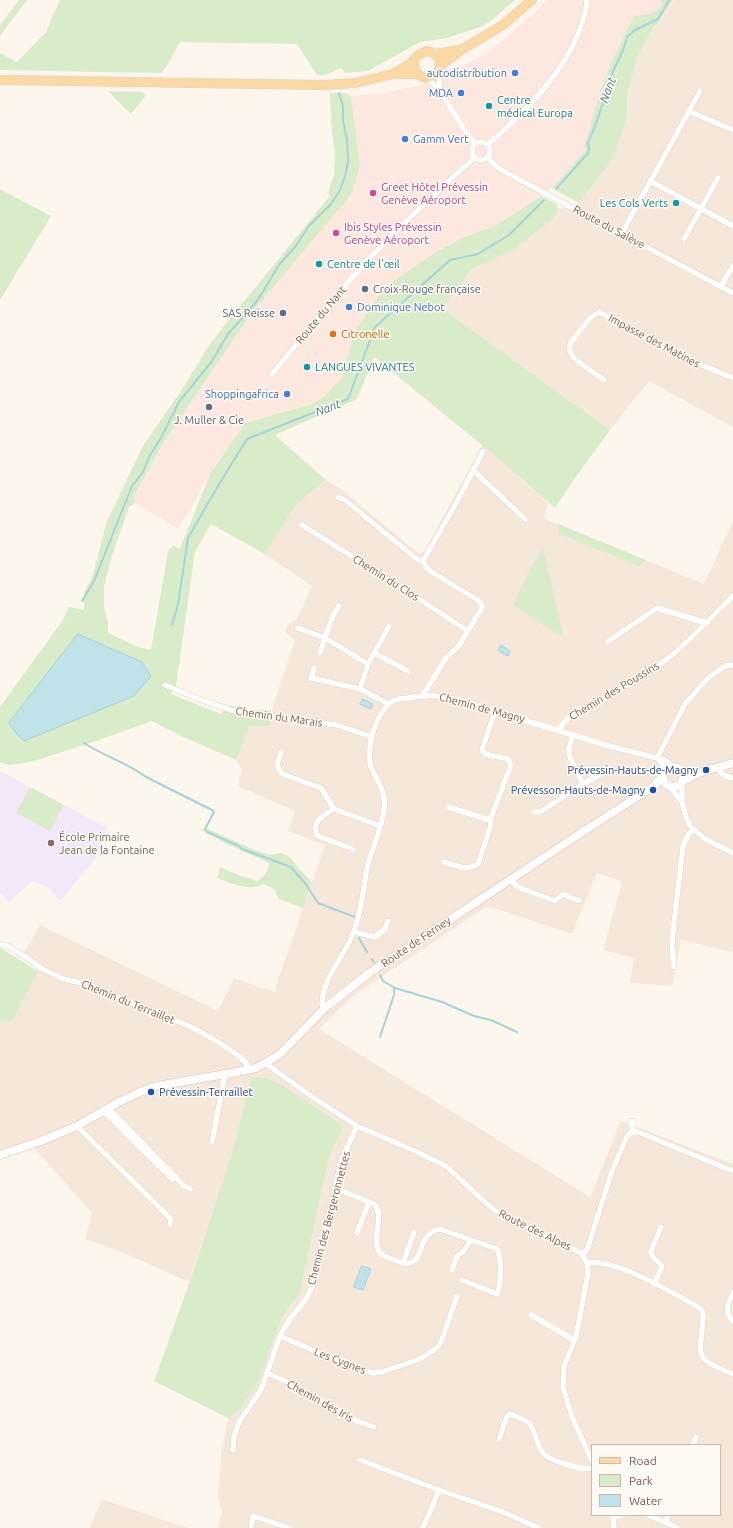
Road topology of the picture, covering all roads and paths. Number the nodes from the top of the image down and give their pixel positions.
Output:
1 (532, 0) edge
2 (587, 0) edge
3 (526, 4) edge
4 (462, 50) junction
5 (435, 54) junction
6 (414, 62) junction
7 (439, 69) junction
8 (393, 74) junction
9 (417, 74) junction
10 (427, 78) junction
11 (0, 80) edge
12 (440, 91) junction
13 (700, 91) dead end
14 (688, 111) junction
15 (733, 130) edge
16 (475, 144) junction
17 (488, 144) junction
18 (475, 157) junction
19 (487, 157) junction
20 (718, 178) dead end
21 (650, 181) junction
22 (701, 209) junction
23 (733, 226) edge
24 (622, 233) junction
25 (684, 239) dead end
26 (733, 266) edge
27 (721, 286) junction
28 (733, 293) edge
29 (272, 374) dead end
30 (733, 378) edge
31 (604, 380) dead end
32 (483, 451) dead end
33 (474, 471) junction
34 (338, 497) dead end
35 (525, 519) dead end
36 (302, 525) dead end
37 (423, 561) junction
38 (733, 596) edge
39 (338, 606) dead end
40 (707, 623) junction
41 (389, 626) dead end
42 (297, 628) dead end
43 (468, 631) junction
44 (325, 638) junction
45 (607, 642) dead end
46 (320, 653) dead end
47 (374, 653) junction
48 (732, 663) edge
49 (368, 664) junction
50 (314, 668) dead end
51 (408, 671) dead end
52 (165, 685) dead end
53 (360, 689) junction
54 (423, 695) junction
55 (389, 704) junction
56 (495, 711) junction
57 (559, 730) junction
58 (573, 734) junction
59 (372, 737) junction
60 (281, 752) dead end
61 (657, 758) junction
62 (733, 763) edge
63 (718, 767) junction
64 (677, 768) junction
65 (704, 771) junction
66 (602, 773) dead end
67 (733, 778) edge
68 (665, 780) junction
69 (682, 782) junction
70 (583, 784) junction
71 (682, 802) junction
72 (448, 807) dead end
73 (334, 809) junction
74 (534, 812) dead end
75 (490, 820) junction
76 (380, 826) junction
77 (693, 830) junction
78 (353, 849) dead end
79 (733, 853) edge
80 (443, 862) dead end
81 (510, 879) junction
82 (580, 901) dead end
83 (388, 921) dead end
84 (354, 932) junction
85 (0, 944) edge
86 (674, 967) dead end
87 (325, 1008) junction
88 (266, 1063) junction
89 (249, 1069) junction
90 (225, 1074) junction
91 (106, 1110) junction
92 (632, 1121) dead end
93 (77, 1126) junction
94 (357, 1126) junction
95 (632, 1132) junction
96 (212, 1142) dead end
97 (0, 1155) edge
98 (733, 1171) edge
99 (172, 1179) dead end
100 (335, 1188) junction
101 (191, 1189) dead end
102 (369, 1202) junction
103 (170, 1224) dead end
104 (661, 1228) dead end
105 (414, 1232) dead end
106 (357, 1233) dead end
107 (471, 1240) junction
108 (582, 1254) junction
109 (403, 1263) junction
110 (587, 1263) junction
111 (452, 1270) dead end
112 (462, 1280) dead end
113 (654, 1284) junction
114 (733, 1292) edge
115 (457, 1296) dead end
116 (530, 1315) dead end
117 (733, 1322) edge
118 (280, 1336) junction
119 (574, 1340) junction
120 (267, 1373) junction
121 (733, 1374) edge
122 (374, 1427) dead end
123 (696, 1437) dead end
124 (499, 1440) dead end
125 (693, 1444) edge
126 (233, 1450) dead end
127 (591, 1459) edge
128 (360, 1460) dead end
129 (591, 1469) edge
130 (439, 1490) junction
131 (650, 1516) edge
132 (668, 1516) edge
133 (613, 1517) edge
134 (666, 1523) junction
135 (251, 1528) edge
136 (289, 1528) edge
137 (423, 1528) edge
138 (539, 1528) edge
139 (614, 1528) edge
140 (678, 1528) edge

1 - 3 main road
2 - 17 street
3 - 4 main road
4 - 5 main road
4 - 7 main road
5 - 6 main road
5 - 7 main road
6 - 8 main road
6 - 9 main road
7 - 10 main road
7 - 12 street
8 - 9 main road
8 - 11 main road
9 - 10 main road
10 - 12 street
12 - 16 street
13 - 14 street
14 - 15 street
14 - 21 street
16 - 17 street
16 - 18 street
17 - 19 street
18 - 19 street
18 - 29 street, Route du Nant
19 - 24 street, Route du Salève
20 - 22 street
21 - 22 street
21 - 24 street
22 - 23 street
22 - 25 street
24 - 27 street, Route du Salève
26 - 27 street
27 - 28 street, Route du Salève
30 - 31 street, Impasse des Matines
32 - 33 street
33 - 35 street
33 - 37 street
34 - 37 street
36 - 43 street, Chemin du Clos
37 - 43 street
38 - 40 street, Chemin des Poussins
39 - 44 street
40 - 45 street
40 - 57 street, Chemin des Poussins
41 - 47 street
42 - 44 street
43 - 54 street
44 - 46 street
44 - 49 street
47 - 49 street
47 - 51 street
48 - 61 street
49 - 53 street
50 - 53 street
52 - 59 street, Chemin du Marais
53 - 55 street
54 - 55 street, Chemin de Magny
54 - 56 street, Chemin de Magny
55 - 59 street
56 - 57 street, Chemin de Magny
56 - 75 street
57 - 58 street, Chemin de Magny
58 - 61 street, Chemin de Magny
58 - 70 street
59 - 76 street
60 - 73 street
61 - 64 street, Chemin de Magny
61 - 68 street
62 - 63 main road
63 - 65 main road
63 - 67 street
64 - 65 main road
64 - 68 main road
64 - 69 main road
65 - 69 main road
66 - 70 street
68 - 69 main road
68 - 71 street
68 - 81 main road, Route de Ferney
69 - 71 street
70 - 74 street
71 - 77 street
72 - 75 street
73 - 76 street
73 - 78 street
75 - 80 street
76 - 84 street
77 - 79 street
77 - 86 street
81 - 82 street
81 - 87 main road, Route de Ferney
83 - 84 street
84 - 87 street
85 - 89 street, Chemin du Terraillet
87 - 88 main road, Route de Ferney
88 - 89 main road, Route de Ferney
88 - 94 street, Route des Alpes
89 - 90 main road, Route de Ferney
90 - 91 main road, Route de Ferney
90 - 96 street
91 - 93 main road, Route de Ferney
91 - 99 street
91 - 101 street
92 - 95 street
93 - 97 main road, Route de Ferney
93 - 103 street
94 - 100 street, Chemin des Bergeronnettes
94 - 108 street, Route des Alpes
95 - 98 street
95 - 108 street
100 - 102 street
100 - 118 street, Chemin des Bergeronnettes
102 - 106 street
102 - 109 street
104 - 113 street
105 - 109 street
107 - 109 street
107 - 111 street
107 - 112 street
108 - 110 street, Route des Alpes
110 - 113 street
110 - 119 street
113 - 121 street
114 - 117 street
115 - 118 street, Les Cygnes
116 - 119 street
118 - 120 street, Chemin des Bergeronnettes
119 - 127 street
120 - 122 street, Chemin des Iris
120 - 126 street, Chemin des Bergeronnettes
123 - 125 street
124 - 129 street
128 - 130 street
130 - 137 street
130 - 138 street
131 - 134 street
132 - 134 street
133 - 139 street
134 - 140 street
135 - 136 street

